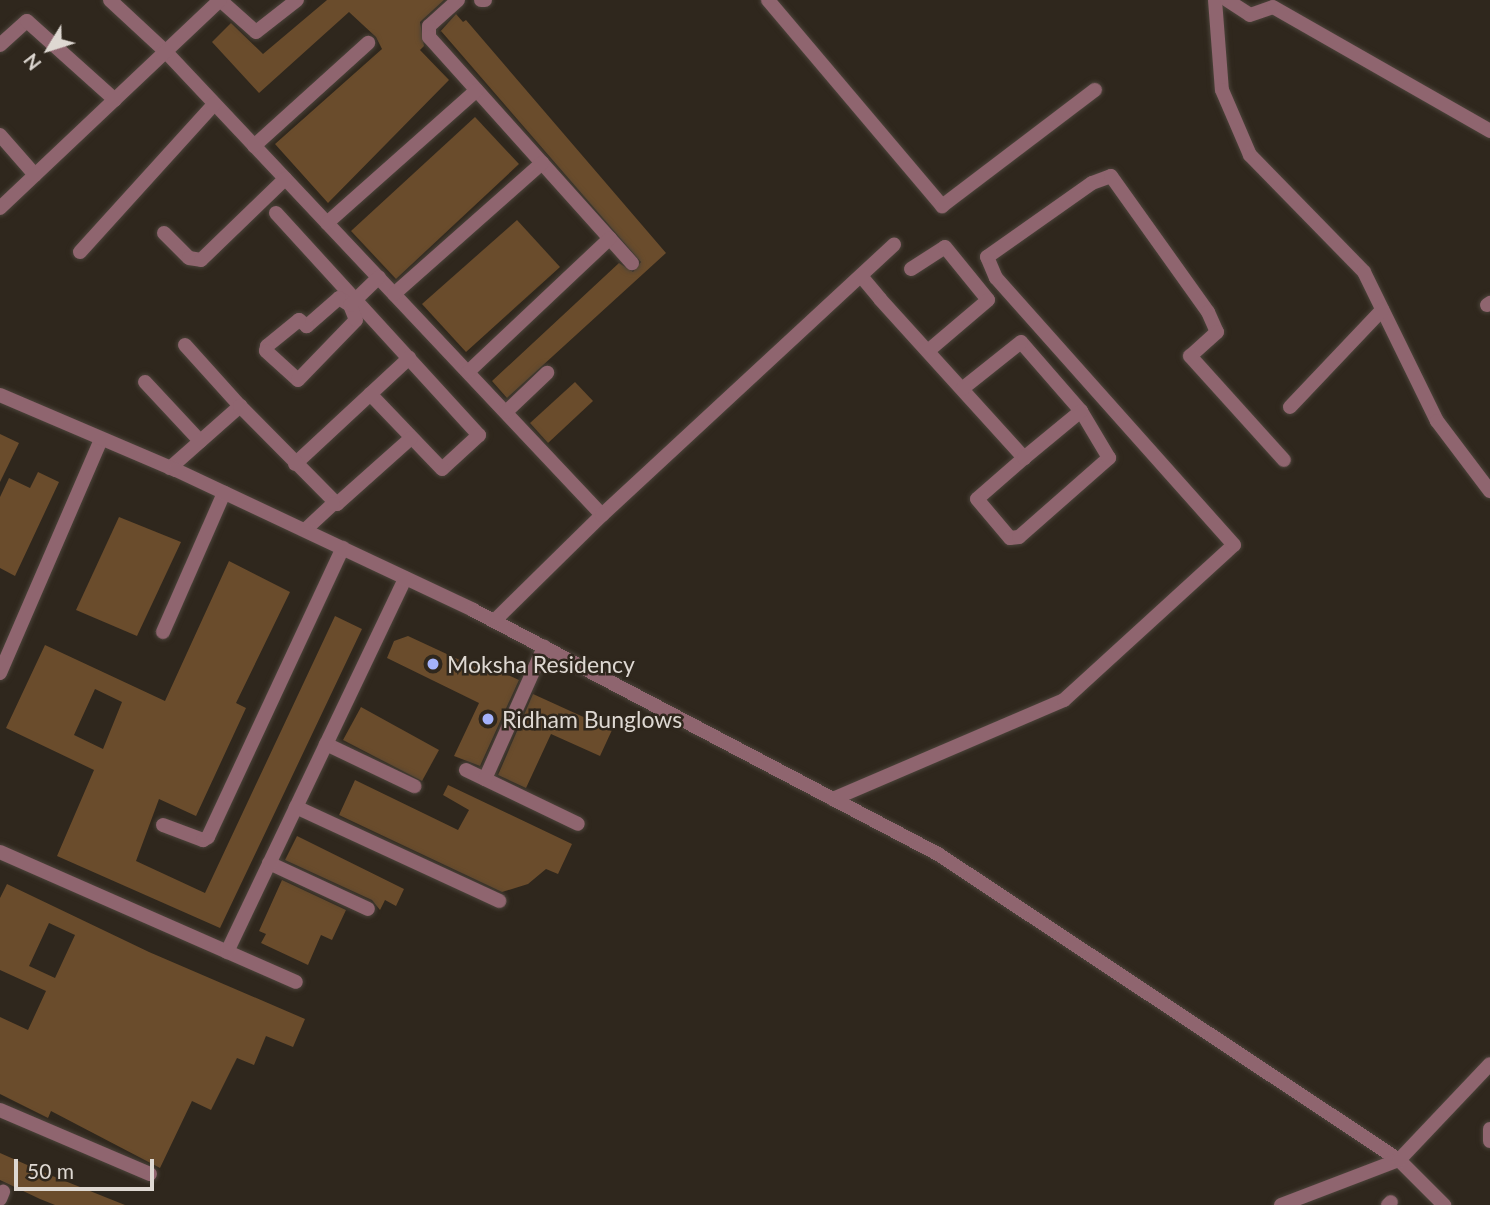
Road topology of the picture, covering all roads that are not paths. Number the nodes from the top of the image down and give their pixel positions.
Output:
1 (111, 0) edge
2 (220, 0) edge
3 (297, 0) edge
4 (458, 0) edge
5 (768, 0) edge
6 (1215, 0) edge
7 (1227, 0) edge
8 (368, 43) dead end
9 (0, 45) edge
10 (166, 52) junction
11 (477, 90) junction
12 (1095, 90) dead end
13 (115, 100) junction
14 (214, 104) junction
15 (1490, 131) edge
16 (0, 135) edge
17 (254, 146) junction
18 (542, 163) junction
19 (35, 175) junction
20 (285, 179) junction
21 (0, 208) edge
22 (276, 214) dead end
23 (327, 223) junction
24 (164, 233) dead end
25 (610, 238) junction
26 (894, 245) dead end
27 (80, 252) dead end
28 (632, 263) dead end
29 (911, 269) dead end
30 (861, 276) junction
31 (379, 278) junction
32 (394, 294) junction
33 (353, 302) junction
34 (1382, 310) junction
35 (185, 345) dead end
36 (928, 351) junction
37 (409, 358) junction
38 (467, 372) junction
39 (547, 373) dead end
40 (145, 382) dead end
41 (962, 389) junction
42 (370, 394) junction
43 (0, 395) edge
44 (240, 405) junction
45 (1290, 407) dead end
46 (1081, 411) junction
47 (506, 412) junction
48 (411, 438) junction
49 (101, 440) junction
50 (200, 441) junction
51 (1024, 457) junction
52 (1284, 460) dead end
53 (295, 464) junction
54 (170, 468) junction
55 (1490, 491) edge
56 (224, 493) junction
57 (333, 504) junction
58 (602, 515) junction
59 (305, 530) junction
60 (343, 548) junction
61 (405, 578) junction
62 (494, 621) junction
63 (163, 632) dead end
64 (544, 647) junction
65 (0, 673) edge
66 (326, 744) junction
67 (466, 770) dead end
68 (485, 779) junction
69 (414, 786) dead end
70 (833, 799) junction
71 (296, 807) junction
72 (578, 824) dead end
73 (163, 825) dead end
74 (0, 852) edge
75 (269, 863) junction
76 (499, 901) dead end
77 (368, 909) dead end
78 (227, 952) junction
79 (296, 982) dead end
80 (1490, 1064) edge
81 (0, 1110) edge
82 (1490, 1129) edge
83 (1490, 1141) edge
84 (1399, 1160) junction
85 (150, 1174) dead end
86 (1281, 1205) edge
87 (1444, 1205) edge

1 - 10 street
2 - 3 street
2 - 10 street
4 - 11 street
5 - 12 street
6 - 34 street
7 - 15 street
8 - 17 street
9 - 13 street
10 - 13 street
10 - 14 street
11 - 18 street
11 - 23 street
13 - 19 street
14 - 17 street
14 - 27 street
16 - 19 street
17 - 20 street
18 - 25 street
18 - 32 street
19 - 21 street
20 - 23 street
20 - 24 street
22 - 33 street
23 - 31 street
25 - 28 street
25 - 38 street
26 - 30 street
29 - 36 street
30 - 36 street
30 - 58 street
31 - 32 street
31 - 33 street
32 - 38 street
33 - 33 street
33 - 37 street
34 - 45 street
34 - 55 street
35 - 44 street
36 - 41 street
37 - 42 street
37 - 48 street
38 - 47 street
39 - 47 street
40 - 50 street
41 - 46 street
41 - 51 street
42 - 48 street
42 - 53 street
43 - 49 street
44 - 50 street
44 - 53 street
46 - 51 street
46 - 51 street
47 - 58 street
48 - 57 street
49 - 54 street
49 - 65 street
50 - 54 street
52 - 70 street
53 - 57 street
54 - 56 street
56 - 59 street
56 - 63 street
57 - 59 street
58 - 62 street
59 - 60 street
60 - 61 street
60 - 73 street
61 - 62 street
61 - 66 street
62 - 64 street
64 - 68 street
64 - 70 street
66 - 69 street
66 - 71 street
67 - 68 street
68 - 72 street
70 - 84 street
71 - 75 street
71 - 76 street
74 - 78 street
75 - 77 street
75 - 78 street
78 - 79 street
80 - 84 street
81 - 85 street
82 - 83 street
84 - 86 street
84 - 87 street

